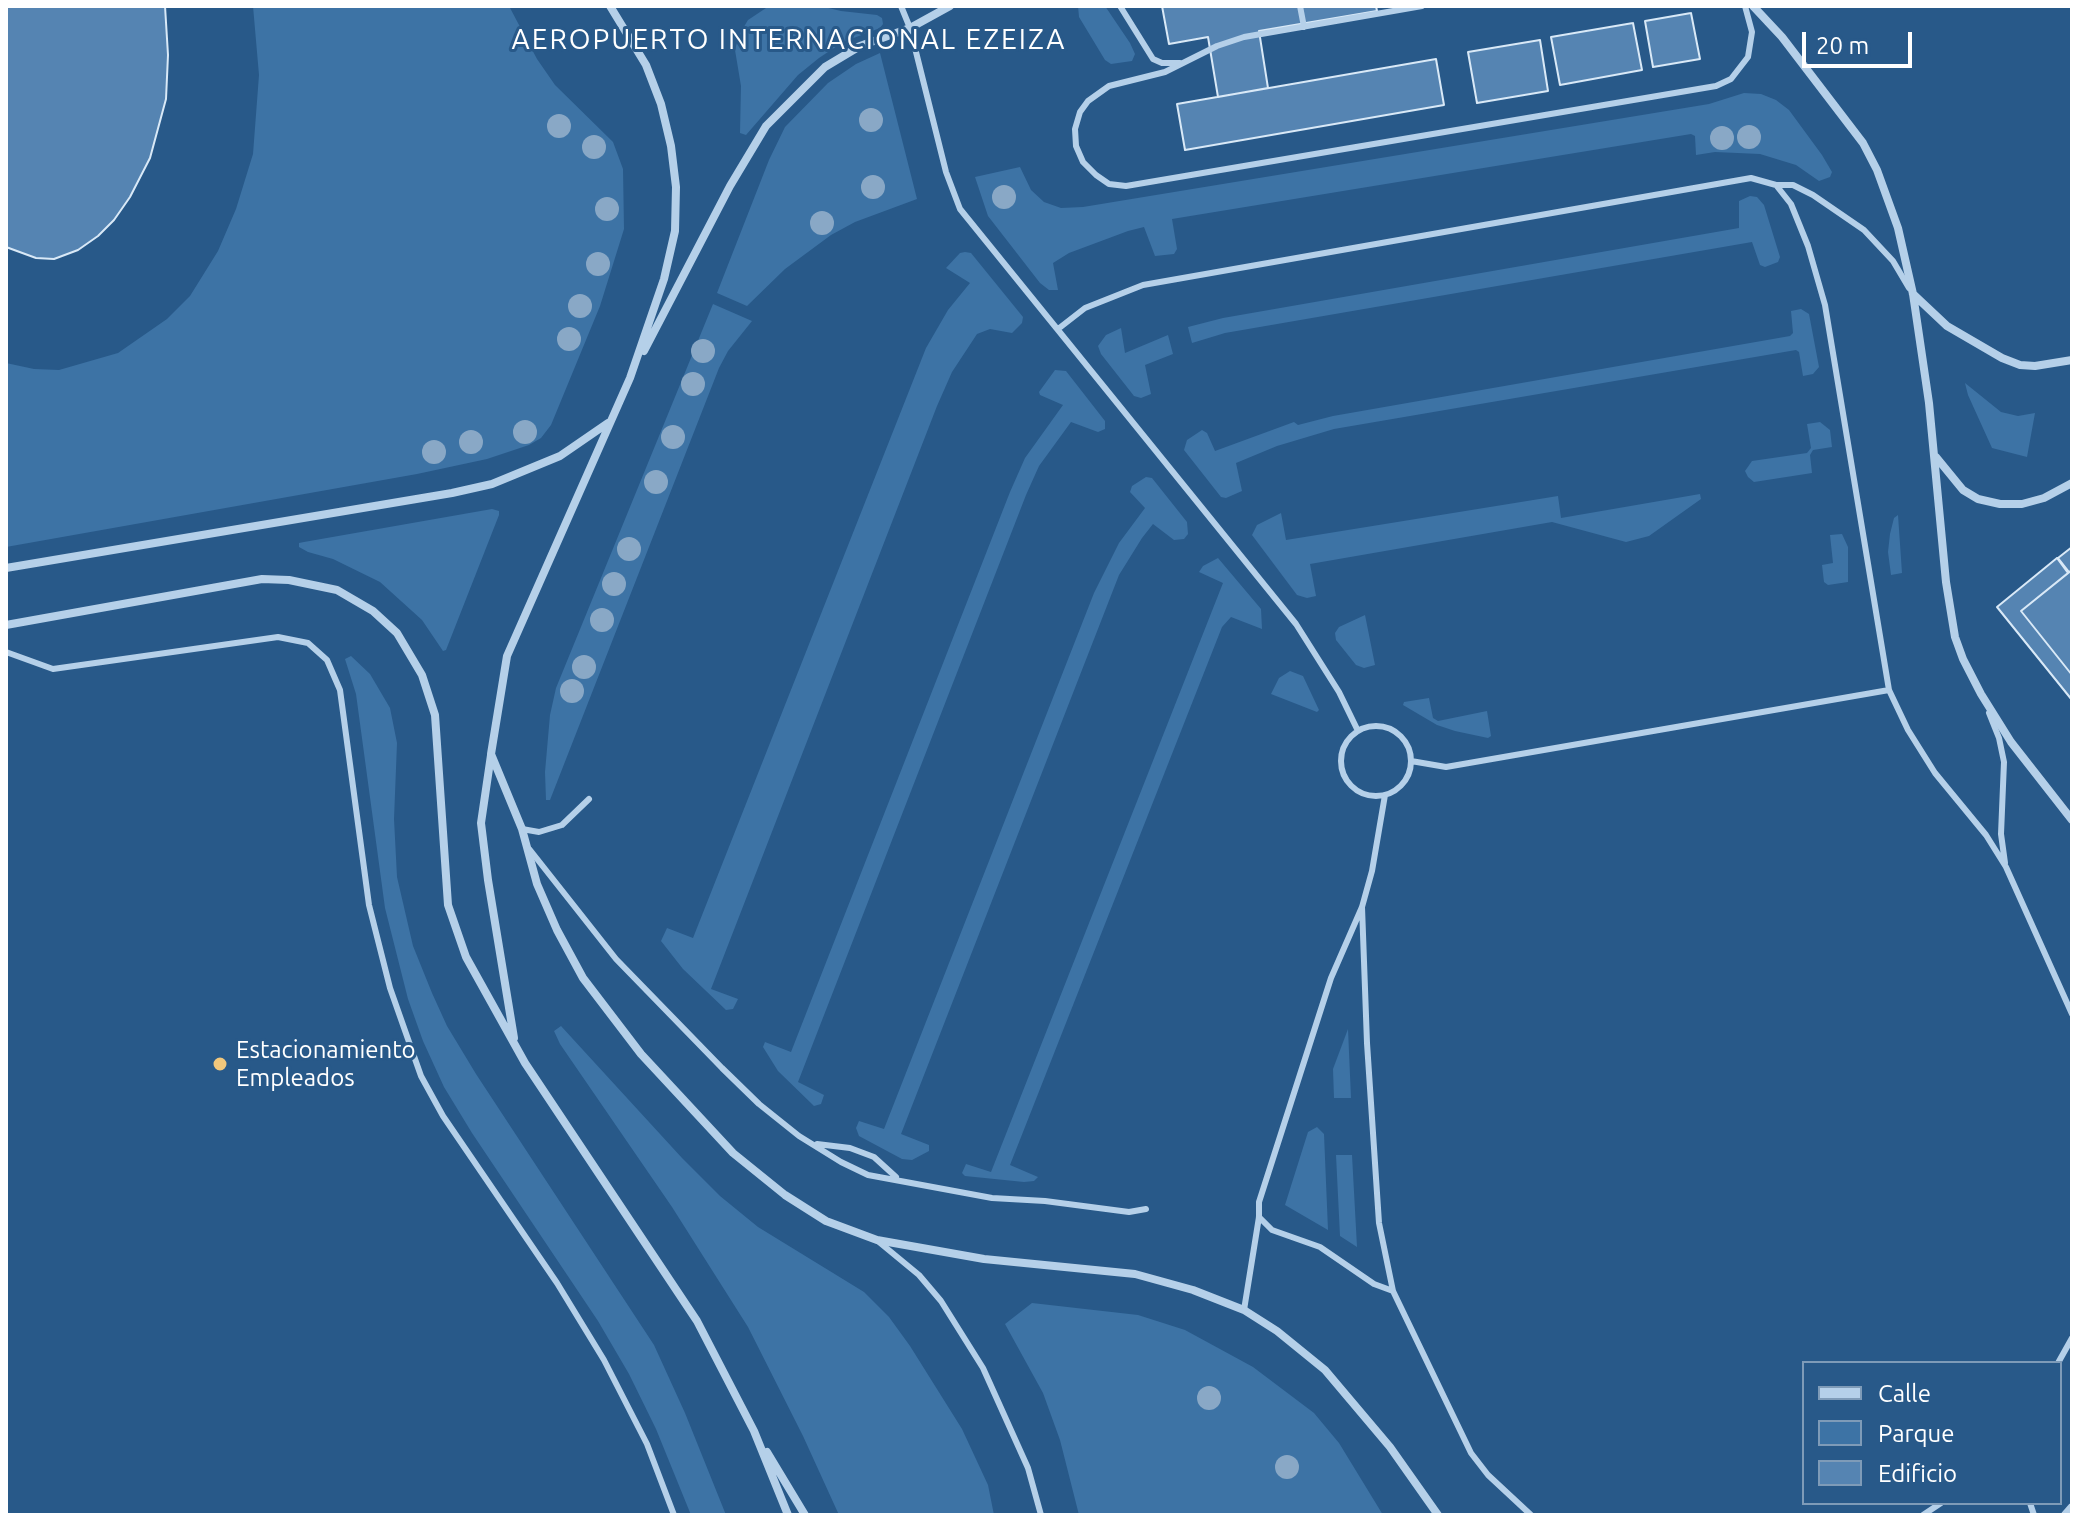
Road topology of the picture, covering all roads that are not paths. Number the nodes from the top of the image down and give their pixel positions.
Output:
1 (610, 6) edge
2 (901, 6) edge
3 (950, 6) edge
4 (1120, 6) edge
5 (1300, 6) edge
6 (1422, 6) edge
7 (1745, 6) edge
8 (1753, 6) edge
9 (1304, 27) junction
10 (910, 28) junction
11 (1183, 63) junction
12 (1776, 185) junction
13 (1913, 294) junction
14 (1058, 329) junction
15 (2072, 360) edge
16 (630, 378) junction
17 (611, 420) junction
18 (1935, 455) junction
19 (2072, 483) edge
20 (6, 568) edge
21 (6, 625) edge
22 (6, 652) edge
23 (1889, 690) junction
24 (1981, 694) junction
25 (1358, 731) junction
26 (491, 754) junction
27 (1411, 761) junction
28 (1385, 795) junction
29 (589, 799) dead end
30 (2072, 820) edge
31 (522, 829) junction
32 (525, 844) junction
33 (2006, 867) junction
34 (1362, 907) junction
35 (2072, 1014) edge
36 (516, 1047) junction
37 (814, 1144) junction
38 (897, 1178) junction
39 (1146, 1209) dead end
40 (1259, 1217) junction
41 (877, 1240) junction
42 (1393, 1291) junction
43 (1244, 1310) junction
44 (2072, 1338) edge
45 (2059, 1361) edge
46 (754, 1431) junction
47 (2072, 1507) edge
48 (674, 1515) edge
49 (788, 1515) edge
50 (805, 1515) edge
51 (1041, 1515) edge
52 (1438, 1515) edge
53 (1531, 1515) edge
54 (2065, 1515) edge

1 - 16 street
2 - 10 lane
3 - 10 street
4 - 11 lane
5 - 9 lane
6 - 9 lane
7 - 11 lane
8 - 13 street
9 - 11 lane
10 - 14 lane
10 - 16 street
12 - 13 lane
12 - 14 lane
12 - 23 lane
13 - 15 street
13 - 18 street
14 - 25 lane
16 - 17 street
17 - 20 street
17 - 26 street
18 - 19 street
18 - 24 street
21 - 36 street
22 - 48 lane
23 - 27 lane
23 - 33 lane
24 - 30 street
24 - 33 lane
25 - 27 lane
25 - 28 lane
26 - 31 street
26 - 36 street
27 - 28 lane
28 - 34 lane
29 - 31 lane
31 - 32 street
32 - 37 lane
32 - 41 street
33 - 35 lane
34 - 40 lane
34 - 42 lane
36 - 46 street
37 - 38 lane
37 - 38 lane
38 - 39 lane
40 - 42 lane
40 - 43 lane
41 - 43 street
41 - 51 lane
42 - 53 lane
43 - 52 street
44 - 45 lane
46 - 49 street
46 - 50 street
47 - 54 street

